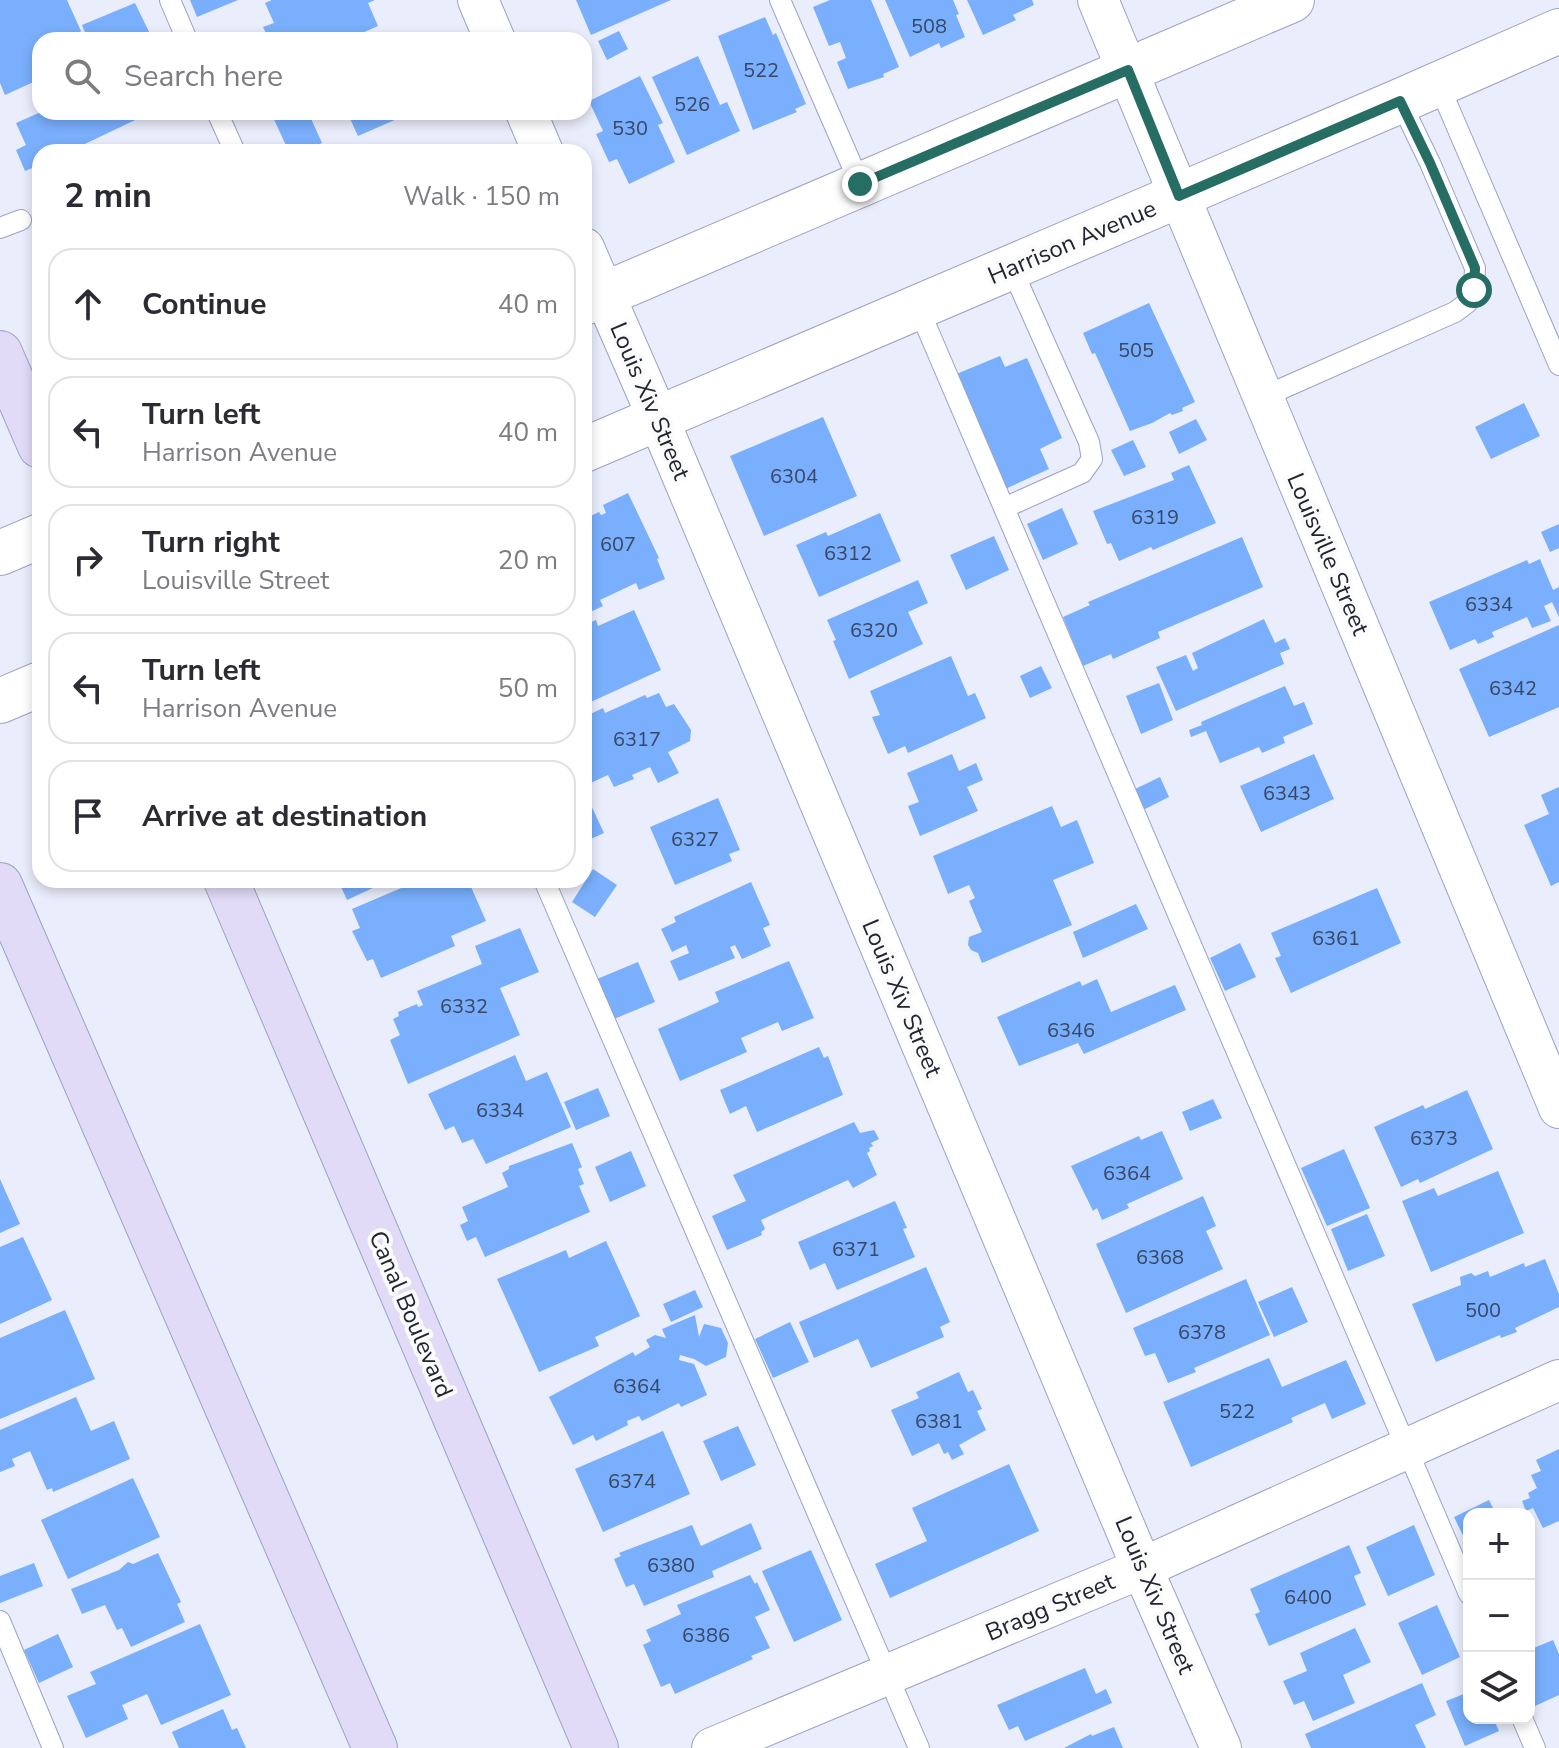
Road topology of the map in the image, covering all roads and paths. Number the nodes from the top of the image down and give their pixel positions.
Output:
1 (170, 0) edge
2 (478, 0) edge
3 (780, 0) edge
4 (1098, 0) edge
5 (1292, 0) edge
6 (1559, 31) edge
7 (184, 32) edge
8 (492, 32) edge
9 (1128, 70) junction
10 (1419, 92) junction
11 (221, 120) edge
12 (529, 120) edge
13 (231, 144) edge
14 (540, 144) edge
15 (860, 184) junction
16 (1179, 196) junction
17 (21, 220) dead end
18 (0, 228) edge
19 (1011, 267) junction
20 (594, 298) edge
21 (918, 307) junction
22 (0, 353) edge
23 (1559, 365) edge
24 (1263, 397) junction
25 (658, 418) junction
26 (32, 427) edge
27 (592, 447) edge
28 (1004, 508) junction
29 (32, 539) edge
30 (0, 553) edge
31 (32, 687) edge
32 (0, 701) edge
33 (0, 885) edge
34 (229, 888) edge
35 (547, 888) edge
36 (1559, 1108) edge
37 (1559, 1380) edge
38 (1407, 1448) junction
39 (1142, 1568) junction
40 (1463, 1580) edge
41 (0, 1621) edge
42 (888, 1675) junction
43 (1525, 1724) edge
44 (53, 1748) edge
45 (375, 1748) edge
46 (596, 1748) edge
47 (712, 1748) edge
48 (919, 1748) edge
49 (1221, 1748) edge
50 (1535, 1748) edge

1 - 7 lane
2 - 8 street
3 - 15 lane
4 - 9 street, Louisville Street
5 - 9 street
6 - 10 street, Harrison Avenue
9 - 15 street
9 - 16 street, Louisville Street
10 - 16 street, Harrison Avenue
10 - 23 lane
10 - 24 lane
11 - 13 lane
12 - 14 street
15 - 20 street
16 - 19 street, Harrison Avenue
16 - 24 street, Louisville Street
17 - 18 lane
19 - 21 street, Harrison Avenue
19 - 28 lane
20 - 25 street, Louis Xiv Street
21 - 25 street, Harrison Avenue
21 - 28 lane
22 - 26 main road
24 - 36 street, Louisville Street
25 - 27 street, Harrison Avenue
25 - 39 street, Louis Xiv Street
28 - 38 lane
29 - 30 street
31 - 32 street
33 - 45 main road
34 - 46 main road, Canal Boulevard
35 - 42 lane
37 - 38 street, Bragg Street
38 - 39 street, Bragg Street
38 - 40 lane
39 - 42 street, Bragg Street
39 - 49 street, Louis Xiv Street
41 - 44 lane
42 - 47 street, Bragg Street
42 - 48 lane
43 - 50 lane

